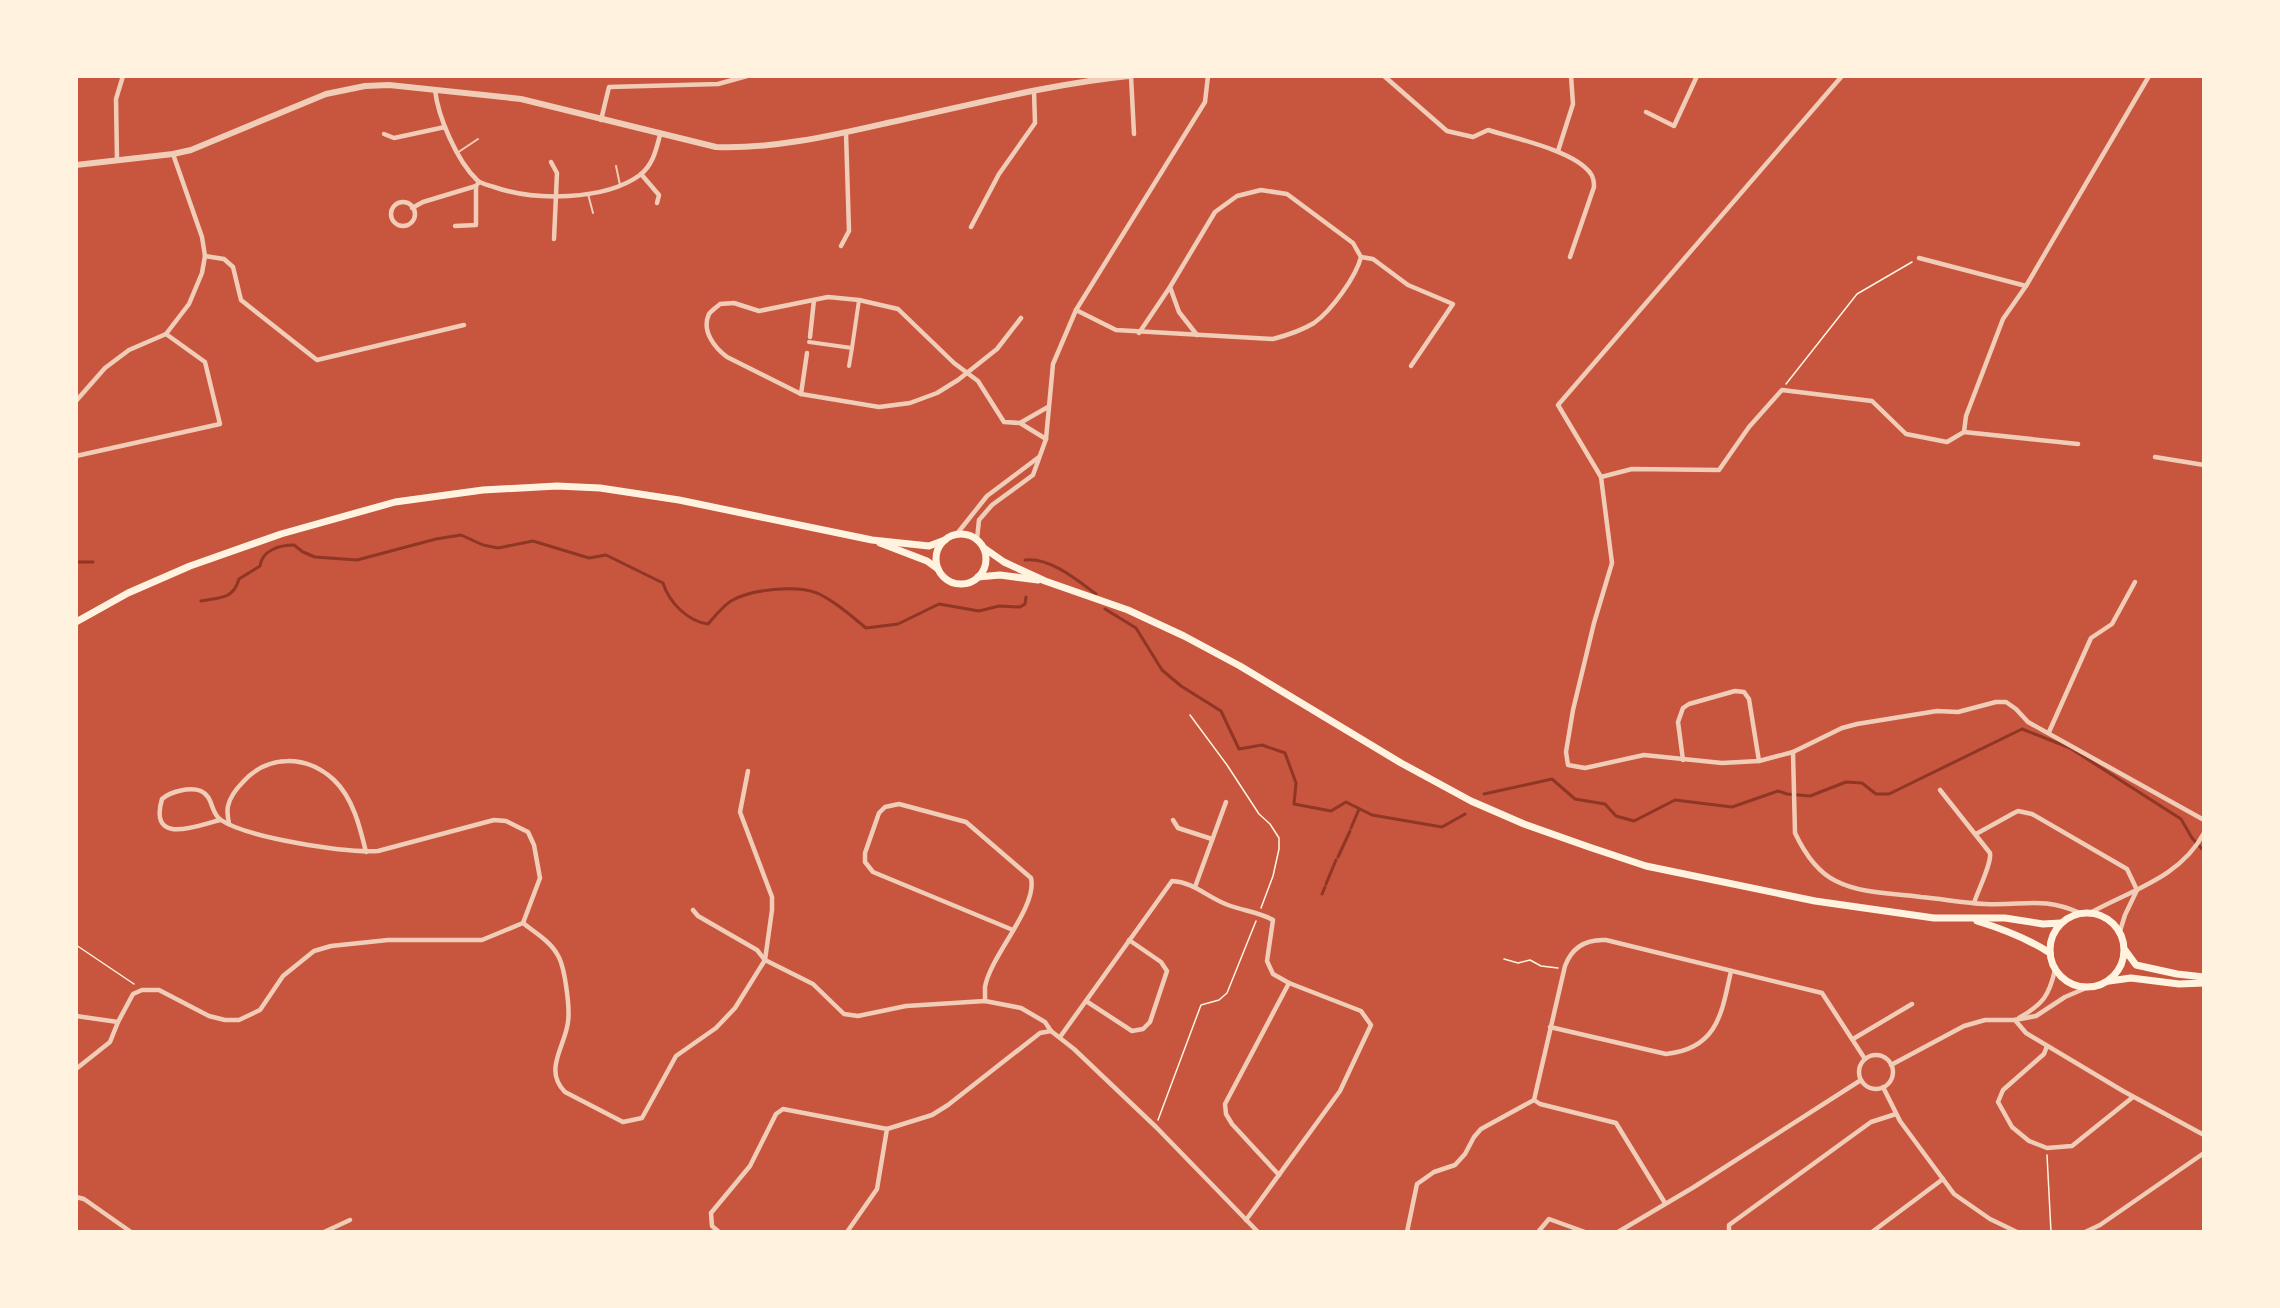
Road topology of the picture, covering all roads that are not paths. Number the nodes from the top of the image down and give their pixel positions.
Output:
1 (123, 76) edge
2 (747, 76) edge
3 (1130, 76) edge
4 (1208, 76) edge
5 (1384, 76) edge
6 (1571, 76) edge
7 (1697, 76) edge
8 (1842, 76) edge
9 (2149, 76) edge
10 (1111, 77) edge
11 (435, 90) junction
12 (1034, 91) junction
13 (1646, 112) dead end
14 (601, 120) junction
15 (446, 127) junction
16 (846, 133) junction
17 (384, 134) dead end
18 (1134, 134) dead end
19 (660, 135) junction
20 (478, 139) dead end
21 (1558, 152) junction
22 (457, 153) junction
23 (173, 154) junction
24 (117, 160) junction
25 (551, 162) dead end
26 (76, 165) edge
27 (616, 166) dead end
28 (641, 174) junction
29 (477, 184) junction
30 (620, 185) junction
31 (588, 194) junction
32 (556, 196) junction
33 (657, 203) dead end
34 (412, 208) junction
35 (593, 213) dead end
36 (455, 226) dead end
37 (970, 227) dead end
38 (554, 239) dead end
39 (841, 246) dead end
40 (205, 256) junction
41 (1361, 257) junction
42 (1570, 257) dead end
43 (1919, 258) road end
44 (2026, 286) junction
45 (1170, 287) junction
46 (814, 300) junction
47 (859, 300) junction
48 (1076, 310) junction
49 (1021, 318) dead end
50 (464, 325) dead end
51 (1139, 333) junction
52 (166, 334) junction
53 (1197, 336) junction
54 (809, 339) joint
55 (852, 348) junction
56 (807, 353) dead end
57 (849, 366) dead end
58 (1411, 366) dead end
59 (967, 373) junction
60 (801, 394) junction
61 (76, 401) edge
62 (1048, 407) junction
63 (1020, 423) junction
64 (1964, 432) junction
65 (1046, 439) junction
66 (2078, 444) dead end
67 (1041, 455) junction
68 (76, 456) edge
69 (2155, 457) dead end
70 (2204, 465) edge
71 (1601, 477) junction
72 (956, 535) junction
73 (977, 539) junction
74 (872, 540) junction
75 (945, 540) junction
76 (984, 548) junction
77 (939, 569) junction
78 (978, 577) junction
79 (1045, 581) junction
80 (2135, 582) dead end
81 (76, 622) edge
82 (2049, 732) junction
83 (1793, 752) junction
84 (1683, 760) junction
85 (1759, 761) junction
86 (748, 771) dead end
87 (1940, 790) dead end
88 (1226, 802) dead end
89 (220, 820) junction
90 (1173, 820) dead end
91 (2204, 820) edge
92 (228, 824) junction
93 (1976, 834) junction
94 (2202, 836) edge
95 (1212, 839) junction
96 (366, 852) junction
97 (1195, 886) junction
98 (2137, 890) junction
99 (1974, 903) junction
100 (693, 910) dead end
101 (2079, 913) junction
102 (2090, 913) junction
103 (1969, 918) junction
104 (523, 922) junction
105 (2061, 923) junction
106 (1013, 930) junction
107 (2120, 931) junction
108 (1129, 940) junction
109 (2125, 950) junction
110 (2050, 953) junction
111 (765, 960) junction
112 (2055, 969) junction
113 (1731, 971) junction
114 (2204, 977) edge
115 (2109, 981) junction
116 (1289, 983) junction
117 (2204, 983) edge
118 (2086, 988) junction
119 (986, 1001) junction
120 (1086, 1001) junction
121 (1912, 1004) dead end
122 (76, 1016) edge
123 (2015, 1020) junction
124 (118, 1022) junction
125 (1550, 1027) junction
126 (1052, 1031) junction
127 (1060, 1037) junction
128 (1853, 1039) junction
129 (2048, 1046) junction
130 (1865, 1059) junction
131 (1891, 1065) junction
132 (76, 1069) edge
133 (1861, 1080) junction
134 (1882, 1087) junction
135 (2133, 1097) junction
136 (1534, 1100) junction
137 (1896, 1113) junction
138 (887, 1129) junction
139 (2204, 1135) edge
140 (2204, 1153) edge
141 (1279, 1175) junction
142 (1942, 1179) junction
143 (76, 1197) edge
144 (1665, 1203) junction
145 (350, 1220) dead end
146 (1245, 1220) junction
147 (122, 1229) edge
148 (1256, 1231) edge
149 (131, 1232) edge
150 (324, 1232) edge
151 (719, 1232) edge
152 (847, 1232) edge
153 (1407, 1232) edge
154 (1538, 1232) edge
155 (1585, 1232) edge
156 (1618, 1232) edge
157 (1729, 1232) edge
158 (1872, 1232) edge
159 (2017, 1232) edge
160 (2085, 1232) edge

1 - 24 street
2 - 14 street
3 - 10 street
3 - 18 street
4 - 48 street
5 - 21 street
6 - 21 street
7 - 13 street
8 - 71 street
9 - 44 street
10 - 12 street
11 - 14 street
11 - 15 street
11 - 23 street
12 - 16 street
12 - 37 street
14 - 19 street
15 - 17 street
15 - 22 street
16 - 19 street
16 - 39 street
19 - 28 street
20 - 22 lane
21 - 42 street
22 - 29 street
23 - 24 street
23 - 40 street
24 - 26 street
25 - 32 street
27 - 30 lane
28 - 30 street
28 - 33 street
29 - 32 street
29 - 34 street
29 - 36 street
30 - 31 street
31 - 32 street
31 - 35 lane
32 - 38 street
34 - 34 street
40 - 50 street
40 - 52 street
41 - 45 street
41 - 53 street
41 - 58 street
43 - 44 street
44 - 64 street
45 - 51 street
45 - 53 street
46 - 47 street
46 - 54 street
46 - 60 street
47 - 55 street
47 - 59 street
48 - 51 street
48 - 62 street
49 - 59 street
51 - 53 street
52 - 61 street
52 - 68 street
54 - 55 street
55 - 57 street
56 - 60 street
59 - 60 street
59 - 63 street
62 - 63 street
62 - 65 street
63 - 65 street
64 - 66 street
64 - 71 street
65 - 67 street
67 - 72 street
67 - 73 street
69 - 70 street
71 - 84 street
72 - 73 main road
72 - 75 main road
73 - 76 main road
74 - 75 main road
74 - 77 main road
74 - 81 main road
75 - 77 main road
76 - 78 main road
76 - 79 main road
77 - 78 main road
78 - 79 main road
79 - 103 main road
80 - 82 street
82 - 83 street
82 - 91 street
83 - 85 street
83 - 99 street
84 - 85 street
84 - 85 street
86 - 111 street
87 - 93 street
88 - 95 street
89 - 89 street
89 - 92 street
90 - 95 street
92 - 96 street
92 - 96 street
93 - 98 street
93 - 99 street
94 - 98 street
95 - 97 street
96 - 104 street
97 - 108 street
97 - 116 street
98 - 102 street
98 - 107 street
99 - 101 street
100 - 111 street
101 - 102 main road
101 - 105 main road
102 - 107 main road
103 - 105 main road
103 - 110 main road
104 - 111 street
104 - 124 street
105 - 110 main road
106 - 106 street
106 - 119 street
107 - 109 main road
108 - 120 street
108 - 120 street
109 - 114 main road
109 - 115 main road
110 - 112 main road
111 - 119 street
112 - 118 main road
112 - 123 street
113 - 125 street
113 - 125 street
113 - 128 street
115 - 117 main road
115 - 118 main road
116 - 141 street
116 - 141 street
118 - 123 street
119 - 126 street
120 - 127 street
121 - 128 street
122 - 124 street
123 - 129 street
123 - 131 street
124 - 132 street
125 - 136 street
126 - 127 street
126 - 138 street
127 - 146 street
128 - 130 street
129 - 135 street
129 - 135 street
130 - 131 street
130 - 133 street
131 - 134 street
133 - 134 street
133 - 144 street
134 - 137 street
135 - 139 street
136 - 144 street
136 - 153 street
137 - 142 street
137 - 157 street
138 - 151 street
138 - 152 street
140 - 160 street
141 - 146 street
142 - 158 street
142 - 159 street
143 - 147 street
144 - 156 street
145 - 150 street
146 - 148 street
147 - 149 street
154 - 155 street

